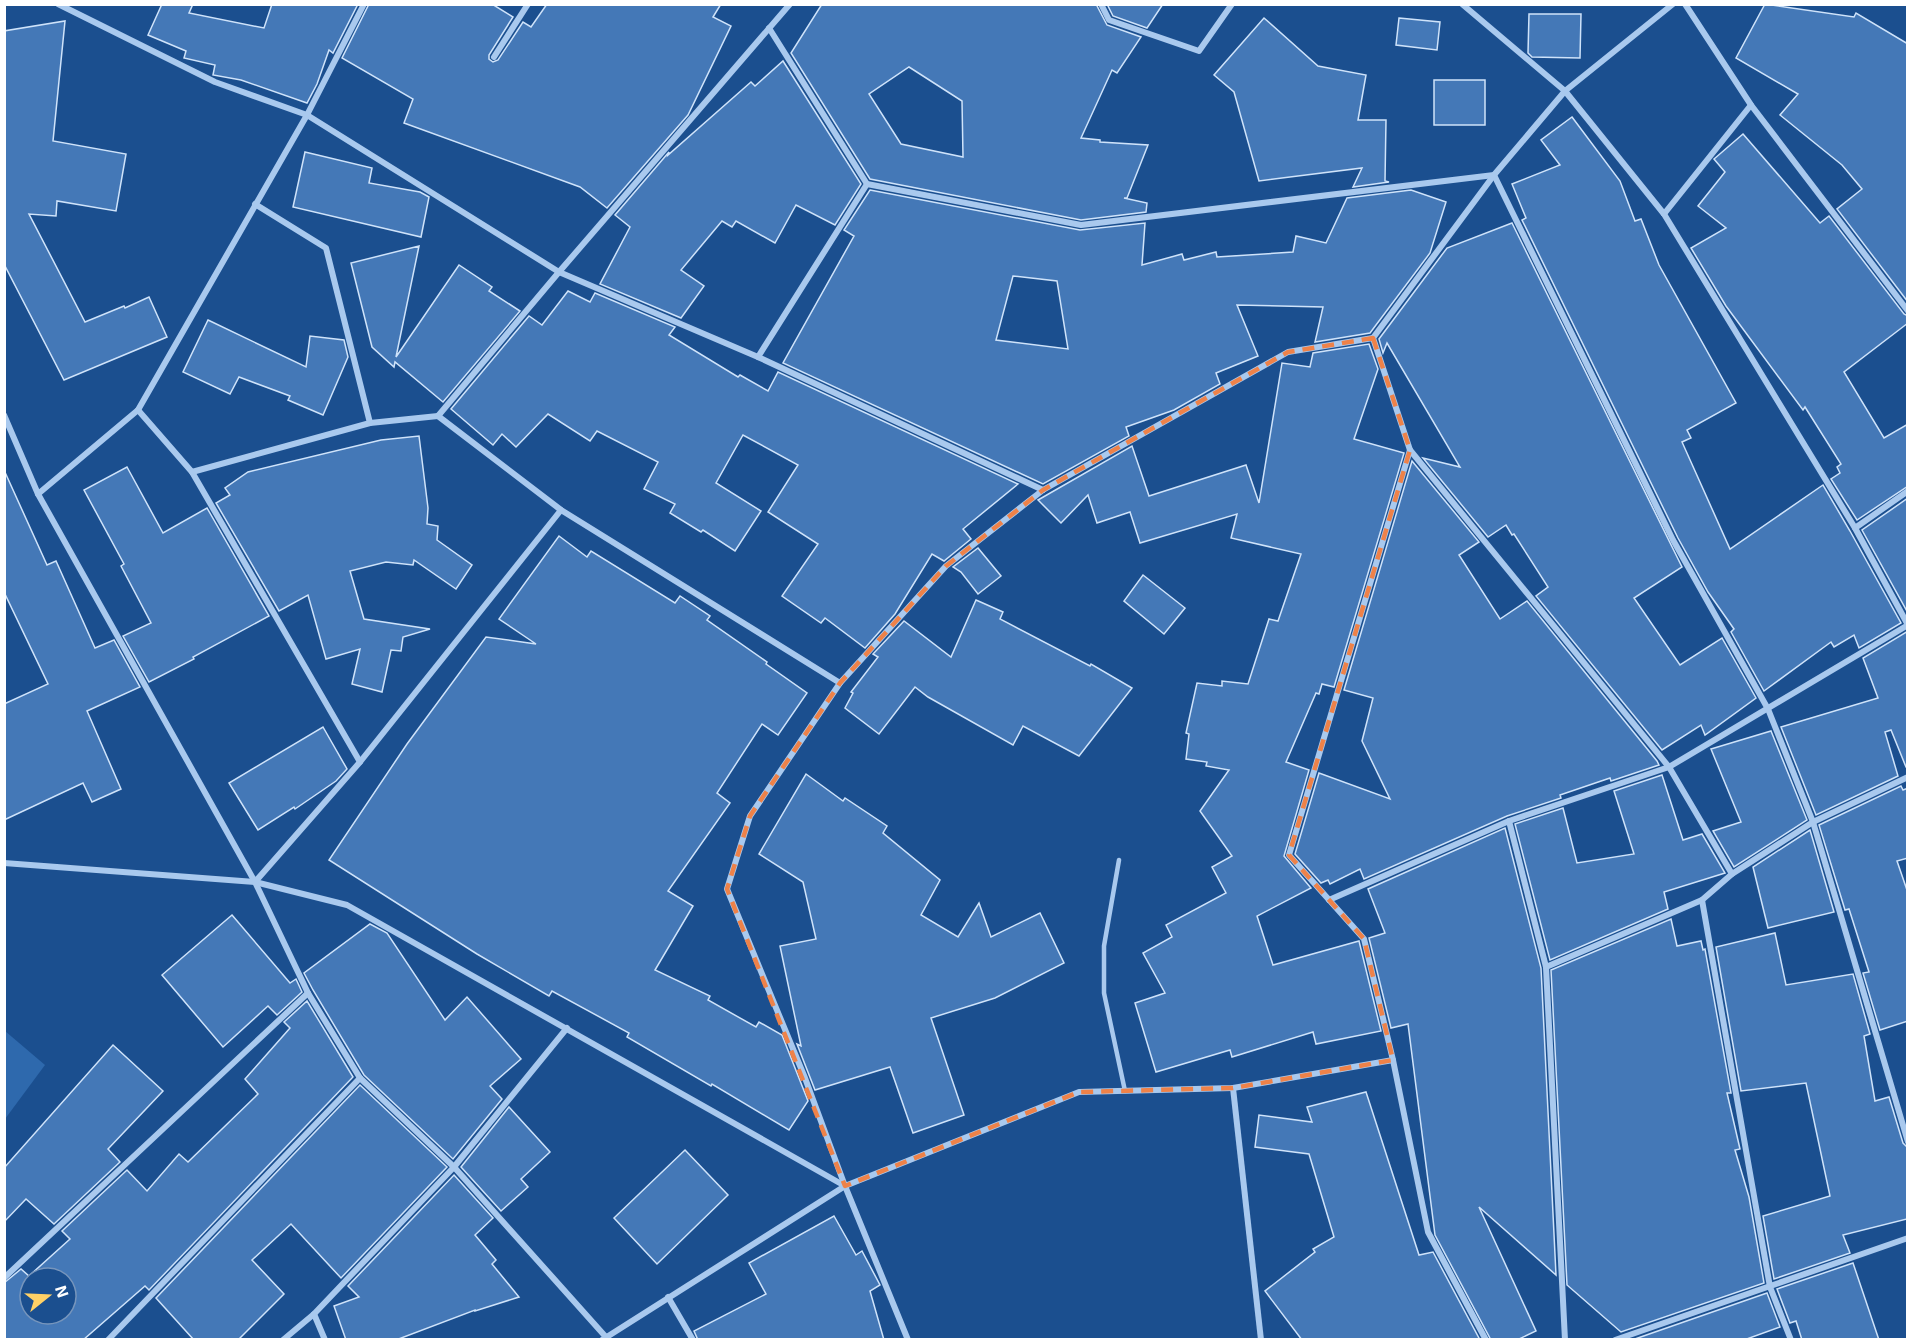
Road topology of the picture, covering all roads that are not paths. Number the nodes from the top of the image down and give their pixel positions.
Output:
1 (58, 4) edge
2 (364, 4) edge
3 (528, 4) edge
4 (790, 4) edge
5 (1101, 4) edge
6 (1232, 4) edge
7 (1462, 4) edge
8 (1673, 4) edge
9 (1685, 4) edge
10 (769, 28) junction
11 (494, 57) dead end
12 (1565, 91) junction
13 (1751, 105) junction
14 (307, 115) junction
15 (1494, 175) junction
16 (867, 184) junction
17 (255, 204) junction
18 (1664, 213) junction
19 (559, 272) junction
20 (1908, 311) edge
21 (1373, 338) junction
22 (758, 357) junction
23 (138, 410) junction
24 (4, 415) edge
25 (438, 416) junction
26 (370, 423) junction
27 (1410, 450) junction
28 (192, 471) junction
29 (1042, 490) junction
30 (1908, 491) edge
31 (38, 494) junction
32 (561, 510) junction
33 (1855, 528) junction
34 (1908, 625) edge
35 (840, 683) junction
36 (1768, 709) junction
37 (360, 762) junction
38 (1669, 767) junction
39 (1908, 777) edge
40 (1509, 821) junction
41 (1813, 822) junction
42 (1119, 860) dead end
43 (4, 863) edge
44 (1732, 874) junction
45 (255, 882) junction
46 (1329, 900) junction
47 (1702, 900) junction
48 (1546, 967) junction
49 (308, 993) junction
50 (567, 1028) junction
51 (1393, 1060) junction
52 (360, 1078) junction
53 (1233, 1088) junction
54 (1125, 1091) junction
55 (1908, 1142) edge
56 (454, 1167) junction
57 (845, 1186) junction
58 (1908, 1238) edge
59 (4, 1278) edge
60 (1770, 1287) junction
61 (668, 1297) junction
62 (314, 1314) junction
63 (604, 1338) edge
64 (108, 1340) edge
65 (283, 1340) edge
66 (325, 1340) edge
67 (693, 1340) edge
68 (909, 1340) edge
69 (1261, 1340) edge
70 (1486, 1340) edge
71 (1565, 1340) edge
72 (1616, 1340) edge
73 (1791, 1340) edge

1 - 14 street
2 - 14 street
3 - 11 street
4 - 10 street
5 - 6 street
7 - 12 street
8 - 12 street
9 - 13 street
10 - 16 street
10 - 19 street
12 - 15 street
12 - 18 street
13 - 18 street
13 - 20 street
14 - 17 street
14 - 19 street
15 - 16 street
15 - 21 street
15 - 36 street
16 - 22 street
17 - 23 street
17 - 26 street
18 - 33 street
19 - 22 street
19 - 25 street
21 - 27 street
21 - 29 street
22 - 29 street
23 - 28 street
23 - 31 street
24 - 31 street
25 - 26 street
25 - 32 street
26 - 28 street
27 - 38 street
27 - 46 street
28 - 37 street
29 - 35 street
30 - 33 street
31 - 45 street
32 - 35 street
32 - 37 street
33 - 34 street
34 - 36 street
35 - 57 street
36 - 38 street
36 - 41 street
37 - 45 street
38 - 40 street
38 - 44 street
39 - 41 street
40 - 46 street
40 - 48 street
41 - 44 street
41 - 55 street
42 - 54 lane
43 - 45 street
44 - 47 street
45 - 49 street
45 - 50 street
46 - 51 street
47 - 48 street
47 - 60 street
48 - 71 street
49 - 52 street
49 - 59 street
50 - 56 street
50 - 57 street
51 - 53 street
51 - 70 street
52 - 56 street
52 - 64 street
53 - 54 street
53 - 69 street
54 - 57 street
56 - 62 street
56 - 63 street
57 - 61 street
57 - 68 street
58 - 60 street
60 - 72 street
60 - 73 street
61 - 63 street
61 - 67 street
62 - 65 street
62 - 66 street

